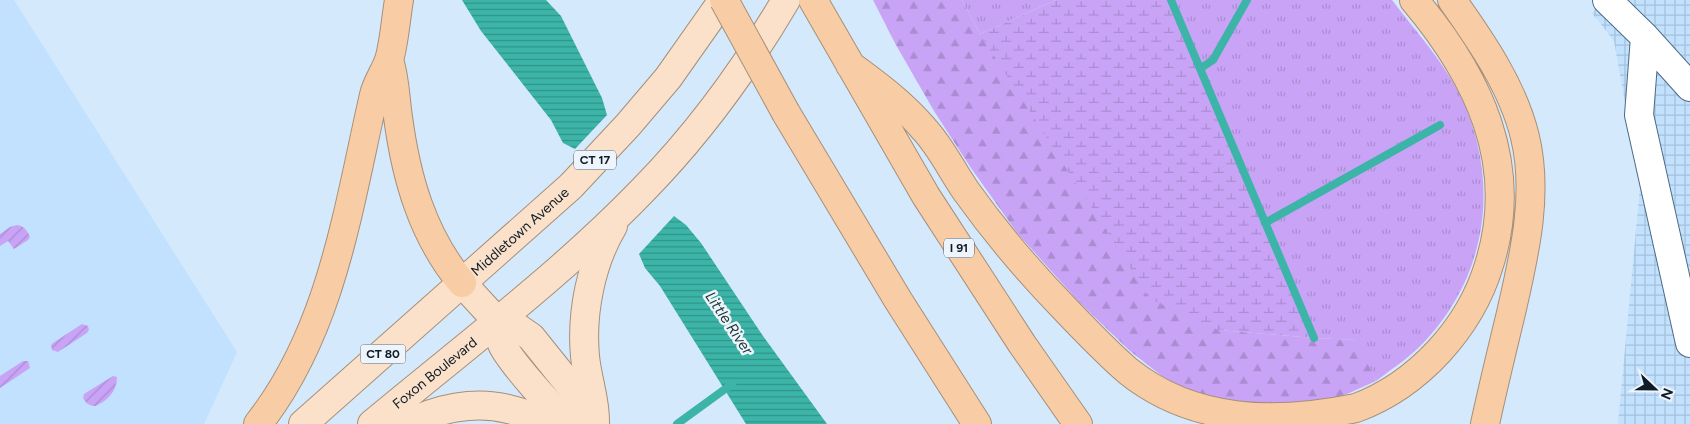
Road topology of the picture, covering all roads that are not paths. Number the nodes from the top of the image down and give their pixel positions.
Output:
1 (399, 0) edge
2 (723, 0) edge
3 (786, 0) edge
4 (813, 0) edge
5 (1414, 0) edge
6 (1452, 0) edge
7 (1607, 0) edge
8 (1645, 37) junction
9 (389, 60) junction
10 (850, 65) junction
11 (1690, 87) edge
12 (625, 208) junction
13 (462, 283) junction
14 (497, 321) junction
15 (1690, 343) edge
16 (258, 424) edge
17 (303, 424) edge
18 (372, 424) edge
19 (407, 424) edge
20 (552, 424) edge
21 (572, 424) edge
22 (593, 424) edge
23 (977, 424) edge
24 (1078, 424) edge
25 (1485, 424) edge

1 - 9 highway
2 - 13 main road, Middletown Avenue / CT 17
2 - 23 highway, bridge
3 - 12 main road
4 - 10 highway, I 91
5 - 10 highway
6 - 25 highway
7 - 8 lane
8 - 11 lane
8 - 15 lane
9 - 13 highway
9 - 16 highway
10 - 24 highway, I 91
12 - 14 main road
12 - 22 main road
13 - 14 main road, Middletown Avenue
13 - 17 main road, CT 80
14 - 18 main road, Foxon Boulevard
14 - 21 main road, Middletown Avenue
14 - 22 main road, Middletown Avenue
19 - 20 main road

